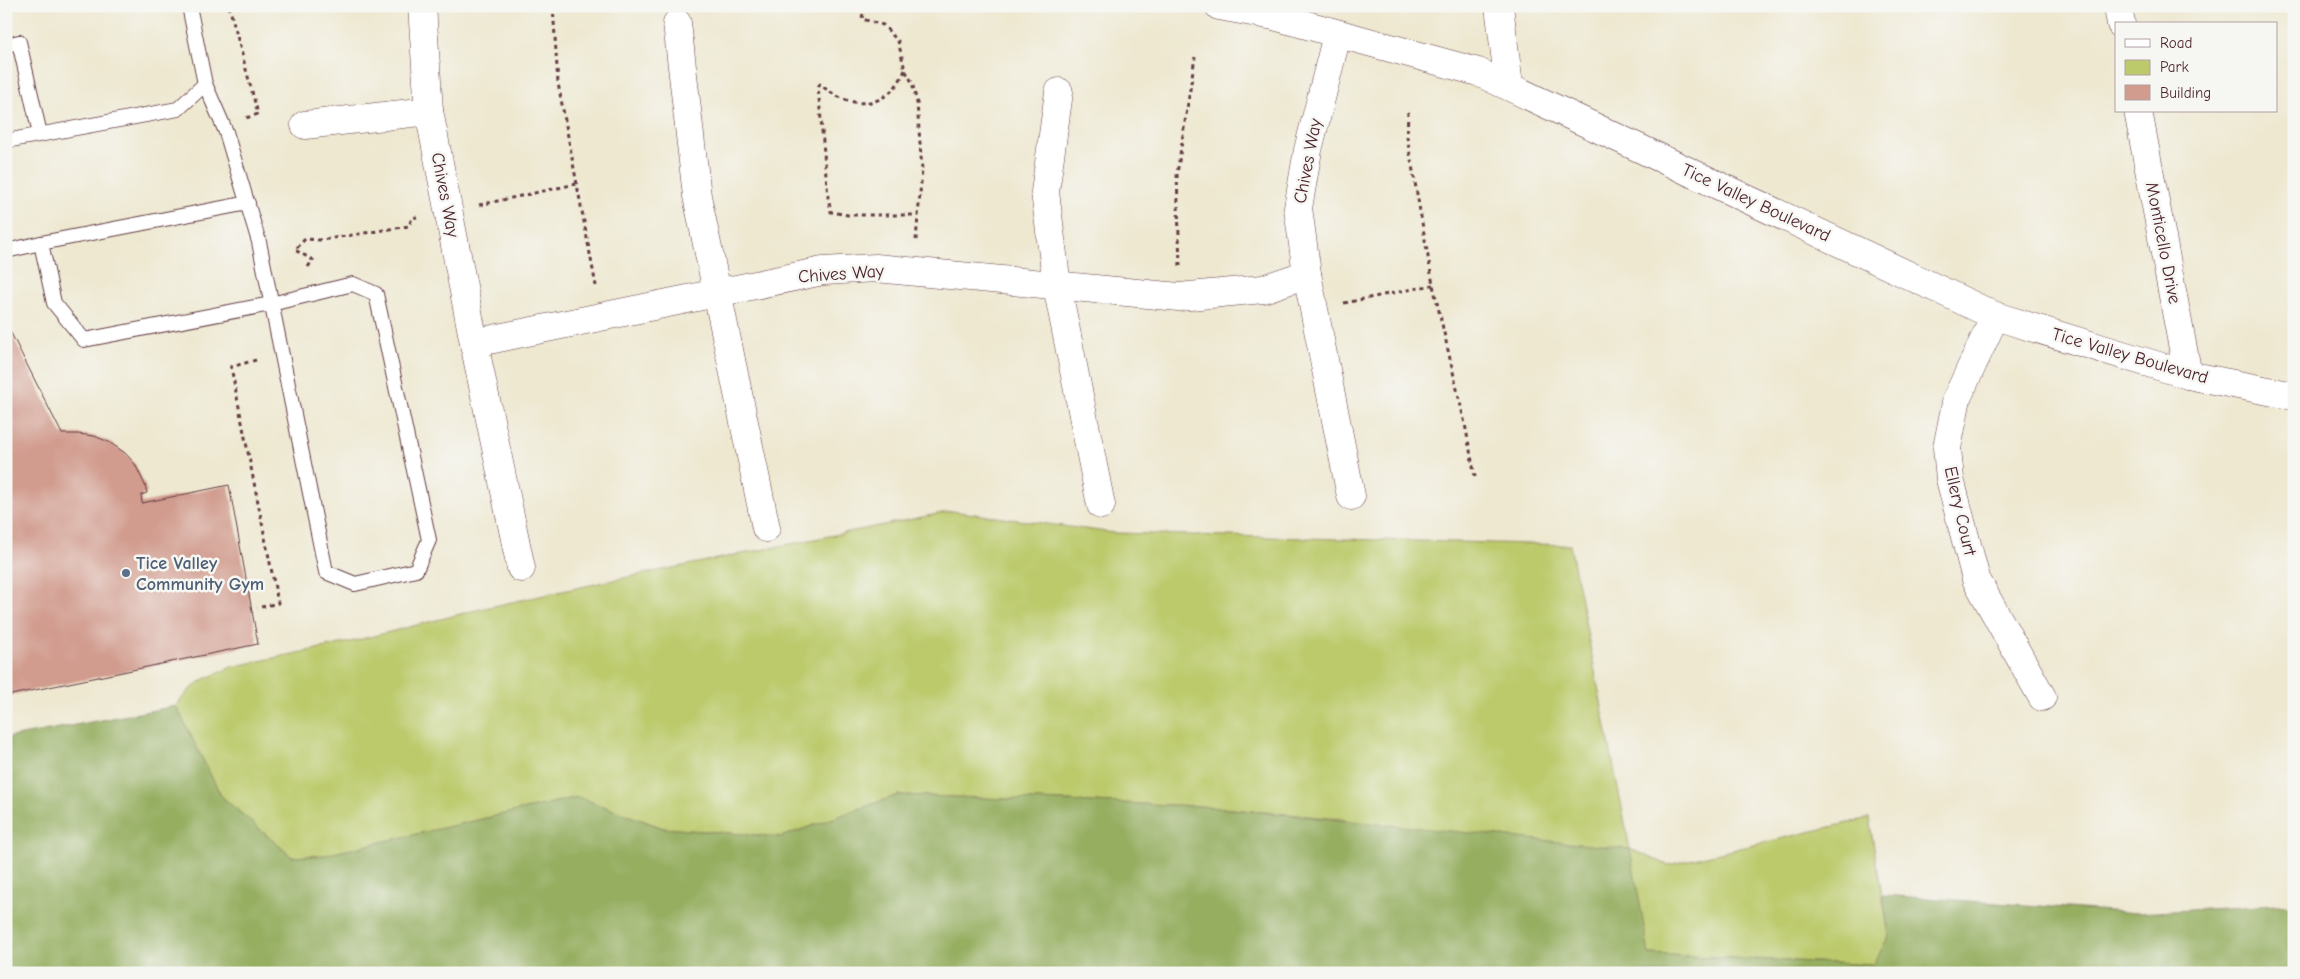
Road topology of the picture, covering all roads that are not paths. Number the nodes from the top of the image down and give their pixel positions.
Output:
1 (189, 6) edge
2 (422, 6) edge
3 (1219, 6) edge
4 (1499, 6) edge
5 (2118, 6) edge
6 (2121, 22) edge
7 (677, 23) dead end
8 (1337, 35) junction
9 (6, 45) edge
10 (205, 84) junction
11 (1509, 86) junction
12 (1059, 92) dead end
13 (429, 112) junction
14 (2138, 112) edge
15 (305, 125) dead end
16 (40, 134) junction
17 (6, 141) edge
18 (248, 203) junction
19 (41, 243) junction
20 (6, 251) edge
21 (1307, 274) junction
22 (1057, 286) junction
23 (718, 291) junction
24 (272, 304) junction
25 (1995, 316) junction
26 (474, 343) junction
27 (2188, 375) junction
28 (2294, 396) edge
29 (1351, 496) dead end
30 (1102, 505) dead end
31 (766, 528) dead end
32 (521, 568) dead end
33 (2042, 697) dead end

1 - 10 lane
2 - 13 street, Chives Way
3 - 8 street, Tice Valley Boulevard
4 - 11 street
5 - 6 street
7 - 23 street
8 - 11 street, Tice Valley Boulevard
8 - 21 street, Chives Way
9 - 16 lane
10 - 16 lane
10 - 18 lane
11 - 25 street, Tice Valley Boulevard
12 - 22 street
13 - 15 street
13 - 26 street, Chives Way
14 - 27 street, Monticello Drive
16 - 17 lane
18 - 19 lane
18 - 24 lane
19 - 20 lane
19 - 24 lane
21 - 22 street, Chives Way
21 - 29 street
22 - 23 street, Chives Way
22 - 30 street
23 - 26 street, Chives Way
23 - 31 street
24 - 24 lane
25 - 27 street, Tice Valley Boulevard
25 - 33 street, Ellery Court
26 - 32 street
27 - 28 street, Tice Valley Boulevard

